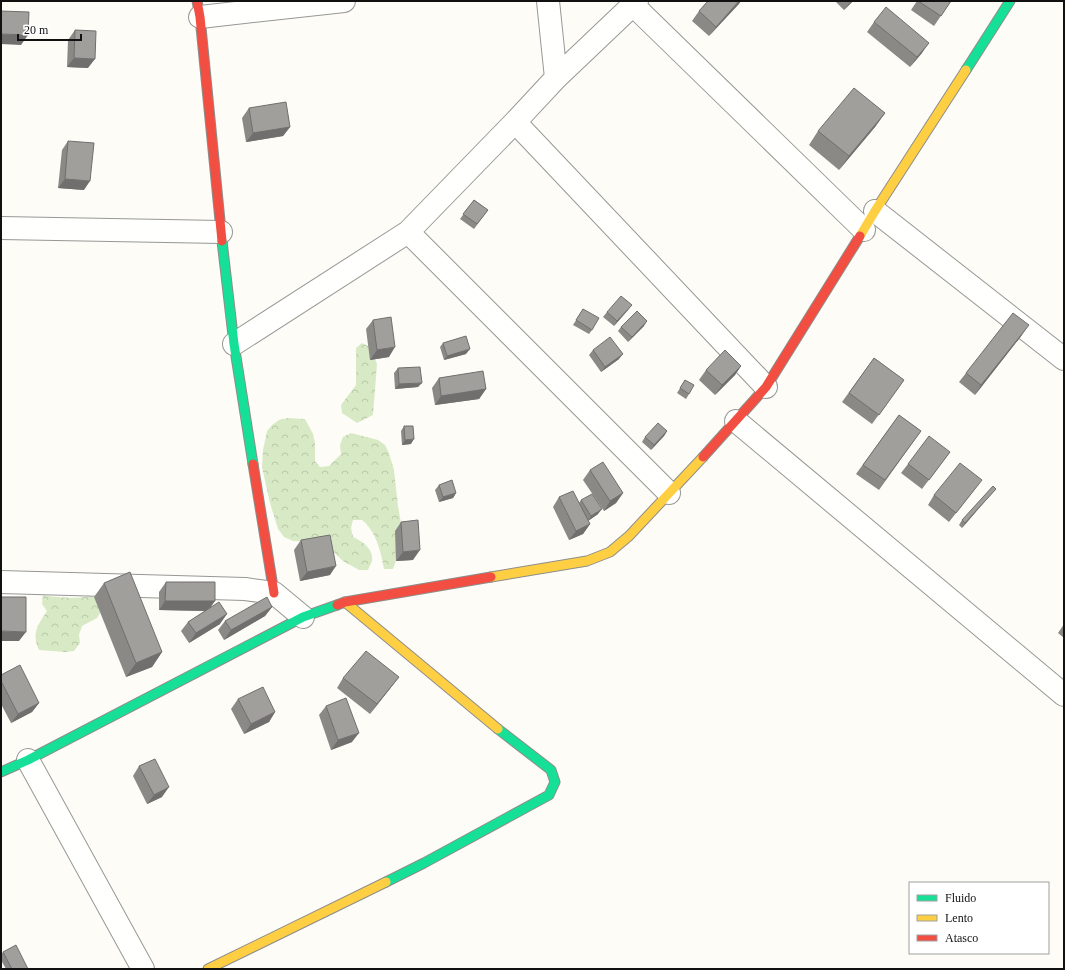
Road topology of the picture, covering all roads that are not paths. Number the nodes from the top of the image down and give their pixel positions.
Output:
1 (344, 1) edge
2 (548, 1) edge
3 (1010, 1) edge
4 (635, 3) edge
5 (199, 9) edge
6 (556, 78) junction
7 (515, 122) junction
8 (875, 211) junction
9 (1, 228) edge
10 (864, 230) junction
11 (221, 232) junction
12 (408, 232) junction
13 (234, 344) junction
14 (1064, 359) edge
15 (766, 387) junction
16 (736, 421) junction
17 (669, 493) junction
18 (1, 582) edge
19 (274, 593) junction
20 (345, 602) junction
21 (303, 617) junction
22 (1064, 695) edge
23 (28, 760) junction
24 (1, 772) edge
25 (143, 969) edge
26 (208, 969) edge

1 - 5 street
2 - 6 street
3 - 8 street
4 - 6 street
4 - 10 street
5 - 11 street
6 - 7 street
7 - 12 street
7 - 15 street
8 - 10 street
8 - 14 street
9 - 11 street
10 - 15 street
11 - 13 street
12 - 13 street
12 - 17 street
13 - 19 street
15 - 16 street
16 - 17 street
16 - 22 street
17 - 20 street
18 - 19 street
19 - 21 street
20 - 21 street
20 - 26 street
21 - 23 street
23 - 24 street
23 - 25 street

